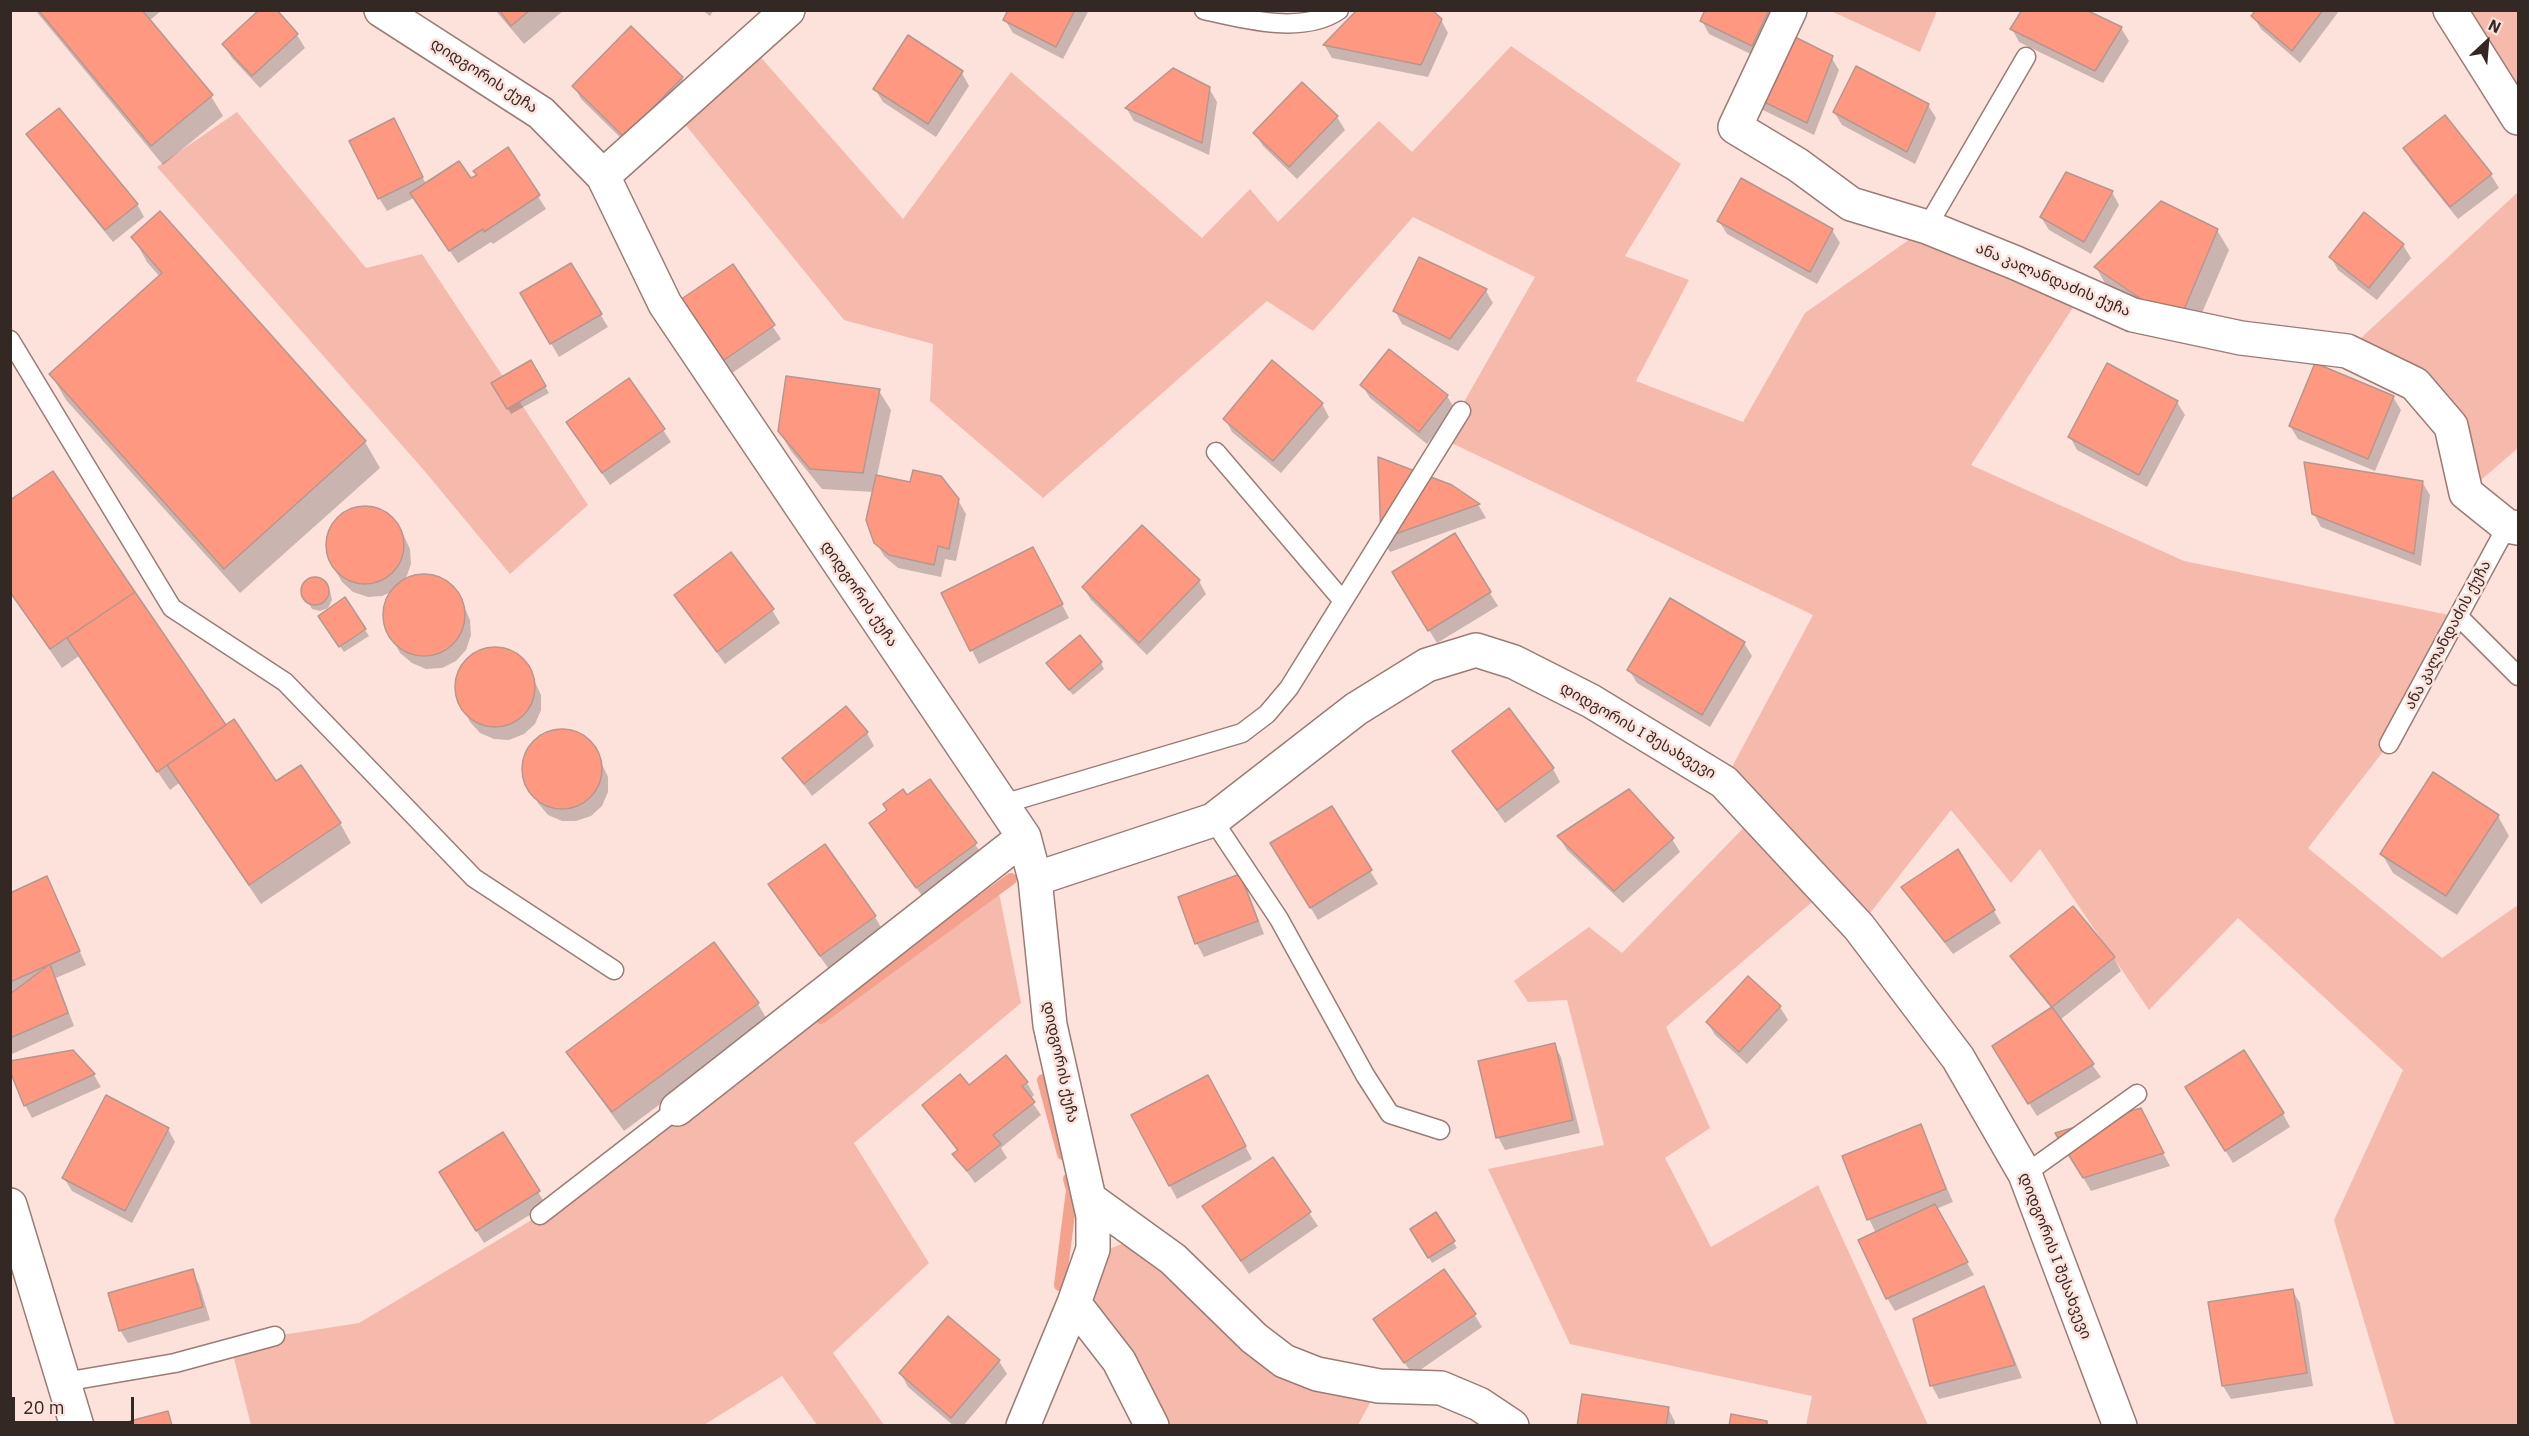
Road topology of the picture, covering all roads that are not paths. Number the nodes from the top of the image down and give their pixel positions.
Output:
1 (381, 10) edge
2 (788, 10) edge
3 (1204, 10) edge
4 (1339, 10) edge
5 (1790, 10) edge
6 (2450, 10) edge
7 (2026, 57) dead end
8 (2518, 118) edge
9 (603, 176) junction
10 (1927, 227) junction
11 (10, 340) edge
12 (1461, 411) dead end
13 (1216, 452) dead end
14 (2513, 527) edge
15 (1343, 601) junction
16 (2459, 616) junction
17 (2518, 676) edge
18 (2389, 744) dead end
19 (1003, 804) junction
20 (1213, 820) junction
21 (1024, 837) junction
22 (1035, 879) junction
23 (614, 970) dead end
24 (2137, 1094) dead end
25 (677, 1109) joint
26 (1440, 1130) dead end
27 (2025, 1174) junction
28 (1090, 1199) junction
29 (10, 1205) edge
30 (540, 1215) dead end
31 (1074, 1303) junction
32 (275, 1336) dead end
33 (64, 1382) junction
34 (77, 1425) edge
35 (1023, 1425) edge
36 (1152, 1425) edge
37 (1512, 1425) edge
38 (2120, 1425) edge

1 - 9 street, დიდგორის ქუჩა
2 - 9 street
3 - 4 lane
5 - 10 street, ანა კალანდაძის ქუჩა
6 - 8 street
7 - 10 lane
9 - 19 street, დიდგორის ქუჩა
10 - 14 street, ანა კალანდაძის ქუჩა
11 - 23 lane
12 - 15 lane
13 - 15 lane
14 - 16 lane, ანა კალანდაძის ქუჩა
15 - 19 lane
16 - 17 lane
16 - 18 lane, ანა კალანდაძის ქუჩა
19 - 21 street, დიდგორის ქუჩა
20 - 22 street, დიდგორის I შესახვევი
20 - 26 lane
20 - 27 street, დიდგორის I შესახვევი
21 - 22 street, დიდგორის ქუჩა
21 - 25 street
22 - 28 street, დიდგორის ქუჩა
24 - 27 lane
25 - 30 lane
27 - 38 street, დიდგორის I შესახვევი
28 - 31 street, დიდგორის ქუჩა
28 - 37 street
29 - 33 street
31 - 35 street, დიდგორის ქუჩა
31 - 36 street
32 - 33 lane
33 - 34 street

